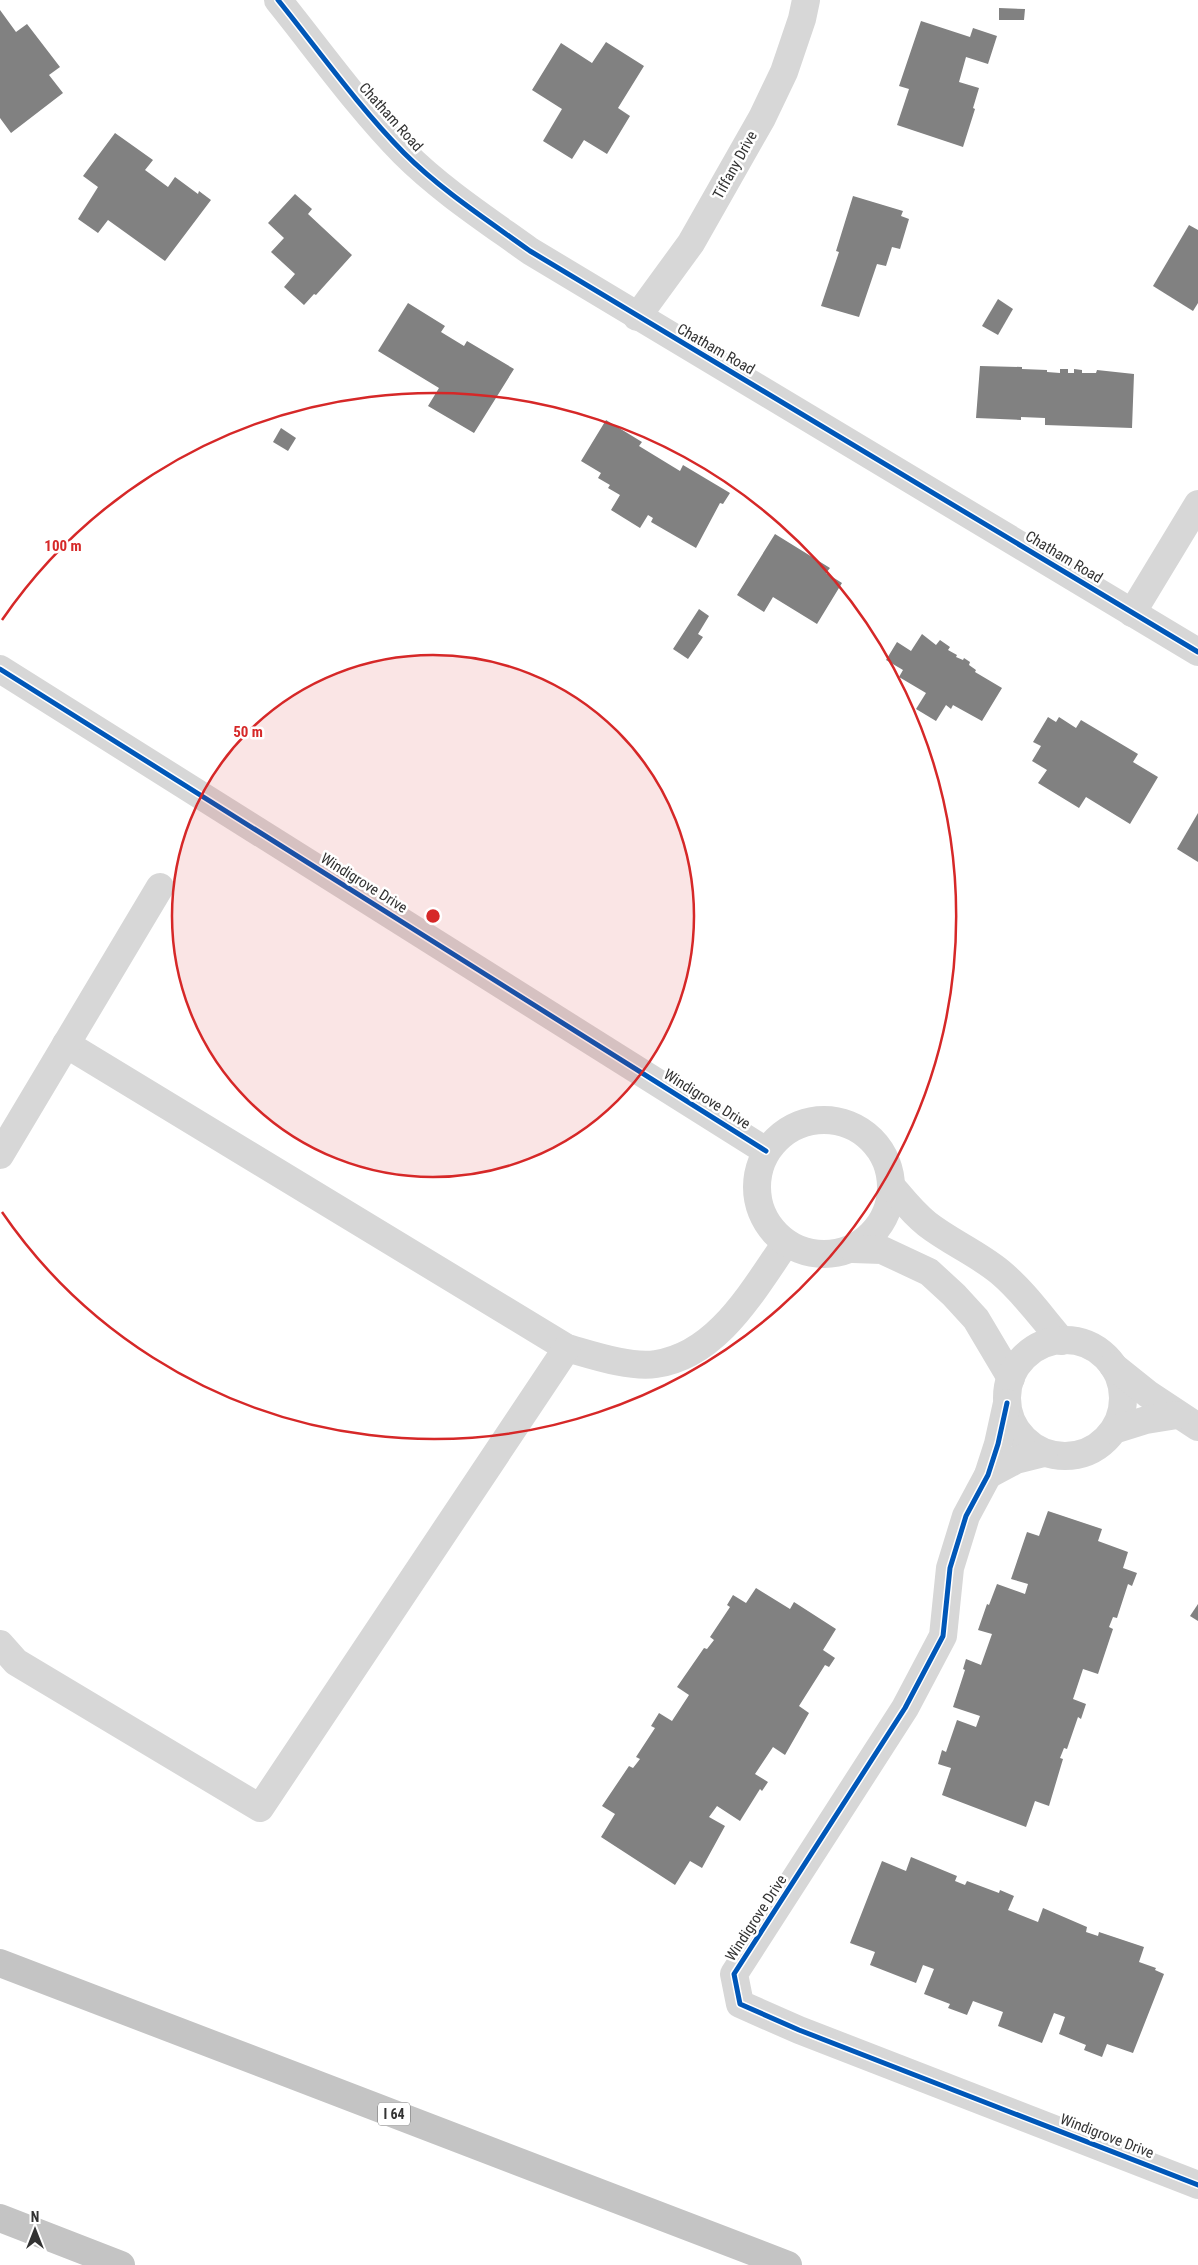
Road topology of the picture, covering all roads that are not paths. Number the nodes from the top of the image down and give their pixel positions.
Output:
1 (278, 0) edge
2 (806, 0) edge
3 (637, 317) junction
4 (1198, 504) edge
5 (1132, 613) junction
6 (1198, 652) edge
7 (0, 669) edge
8 (160, 887) dead end
9 (66, 1044) junction
10 (766, 1152) junction
11 (0, 1155) edge
12 (892, 1188) junction
13 (786, 1243) junction
14 (852, 1249) junction
15 (1062, 1341) junction
16 (567, 1348) junction
17 (1113, 1366) junction
18 (1009, 1391) junction
19 (1188, 1421) edge
20 (1114, 1430) junction
21 (1044, 1453) junction
22 (988, 1475) junction
23 (0, 1644) edge
24 (0, 1963) edge
25 (1198, 2185) edge
26 (0, 2218) edge
27 (121, 2265) edge
28 (788, 2265) edge

1 - 3 street, Chatham Road
2 - 3 street, Tiffany Drive
3 - 5 street, Chatham Road
4 - 5 street
5 - 6 street, Chatham Road
7 - 10 street, Windigrove Drive
8 - 9 street
9 - 11 street
9 - 16 street
10 - 12 street
10 - 13 street
12 - 14 street
12 - 15 street
13 - 14 street
13 - 16 street
14 - 18 street
15 - 17 street
15 - 18 street
16 - 23 street
17 - 19 street
17 - 20 street
18 - 21 street
18 - 22 street, Windigrove Drive
19 - 20 street
20 - 21 street
21 - 22 street
22 - 25 street, Windigrove Drive
24 - 28 highway, I 64
26 - 27 highway

